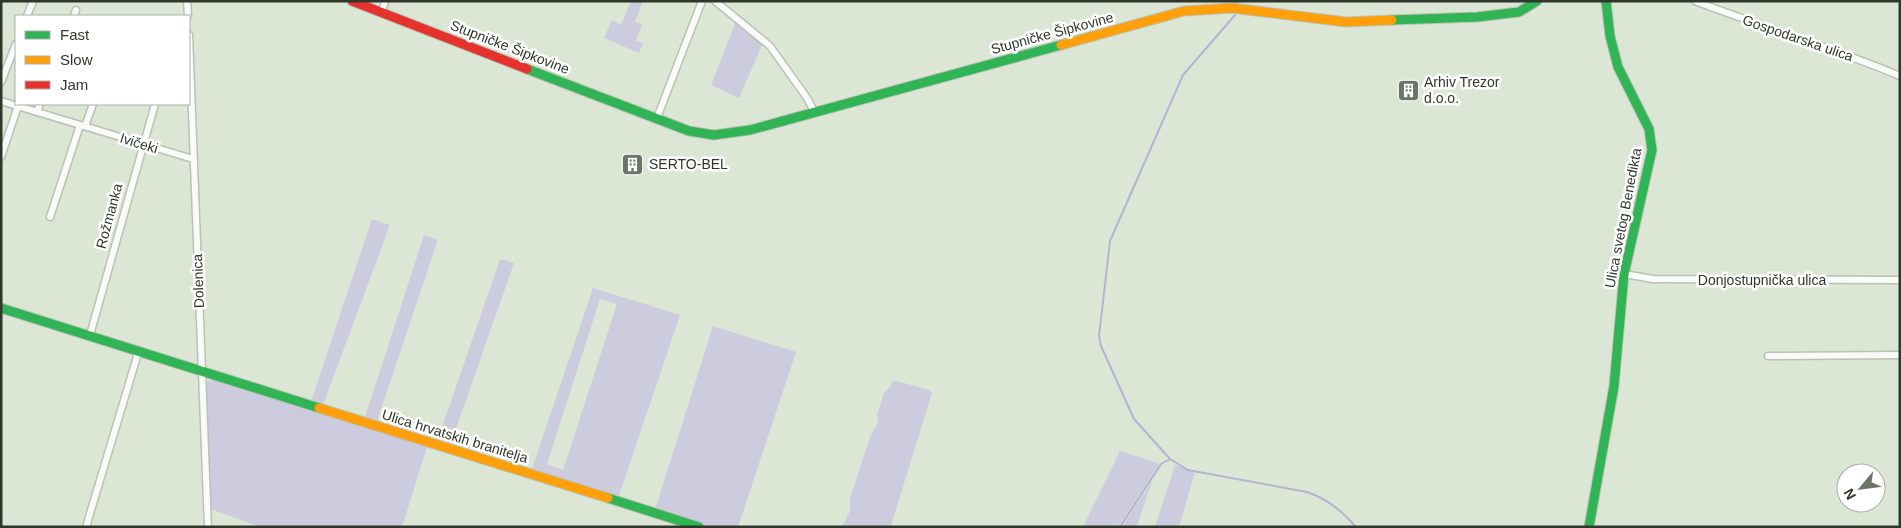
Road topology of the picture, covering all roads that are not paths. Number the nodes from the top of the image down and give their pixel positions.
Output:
1 (33, 1) edge
2 (188, 1) edge
3 (352, 1) edge
4 (385, 1) edge
5 (702, 1) edge
6 (715, 1) edge
7 (1537, 1) edge
8 (1597, 1) edge
9 (1606, 1) edge
10 (1695, 1) edge
11 (382, 12) junction
12 (1606, 12) junction
13 (27, 15) edge
14 (188, 15) edge
15 (15, 47) edge
16 (1900, 76) edge
17 (1, 82) edge
18 (190, 92) edge
19 (1, 101) edge
20 (40, 105) edge
21 (92, 105) edge
22 (155, 105) edge
23 (18, 106) junction
24 (37, 112) junction
25 (814, 112) junction
26 (658, 118) junction
27 (82, 126) junction
28 (142, 144) junction
29 (1, 156) edge
30 (193, 160) junction
31 (50, 217) dead end
32 (1624, 274) junction
33 (1900, 280) edge
34 (1, 308) edge
35 (90, 335) junction
36 (139, 350) junction
37 (1900, 355) edge
38 (1768, 356) dead end
39 (202, 371) junction
40 (86, 527) edge
41 (208, 527) edge
42 (699, 527) edge
43 (1590, 527) edge

1 - 13 street
2 - 14 street
3 - 11 street, Stupničke Šipkovine
4 - 11 street
5 - 26 street
6 - 25 street
7 - 25 street, Stupničke Šipkovine
8 - 12 street, Ulica svetog Benedikta
9 - 12 street, Ulica svetog Benedikta
10 - 16 street, Gospodarska ulica
11 - 26 street, Stupničke Šipkovine
12 - 32 street, Ulica svetog Benedikta
15 - 17 street
18 - 30 street, Dolenica
19 - 23 street, Ivičeki
20 - 24 street
21 - 27 street
22 - 28 street, Rožmanka
23 - 24 street, Ivičeki
23 - 29 street
24 - 27 street, Ivičeki
25 - 26 street, Stupničke Šipkovine
27 - 28 street, Ivičeki
27 - 31 street
28 - 30 street, Ivičeki
28 - 35 street, Rožmanka
30 - 39 street, Dolenica
32 - 33 street, Donjostupnička ulica
32 - 43 street, Ulica svetog Benedikta
34 - 35 street
35 - 36 street
36 - 39 street
36 - 40 street
37 - 38 street
39 - 41 street, Dolenica
39 - 42 street, Ulica hrvatskih branitelja

